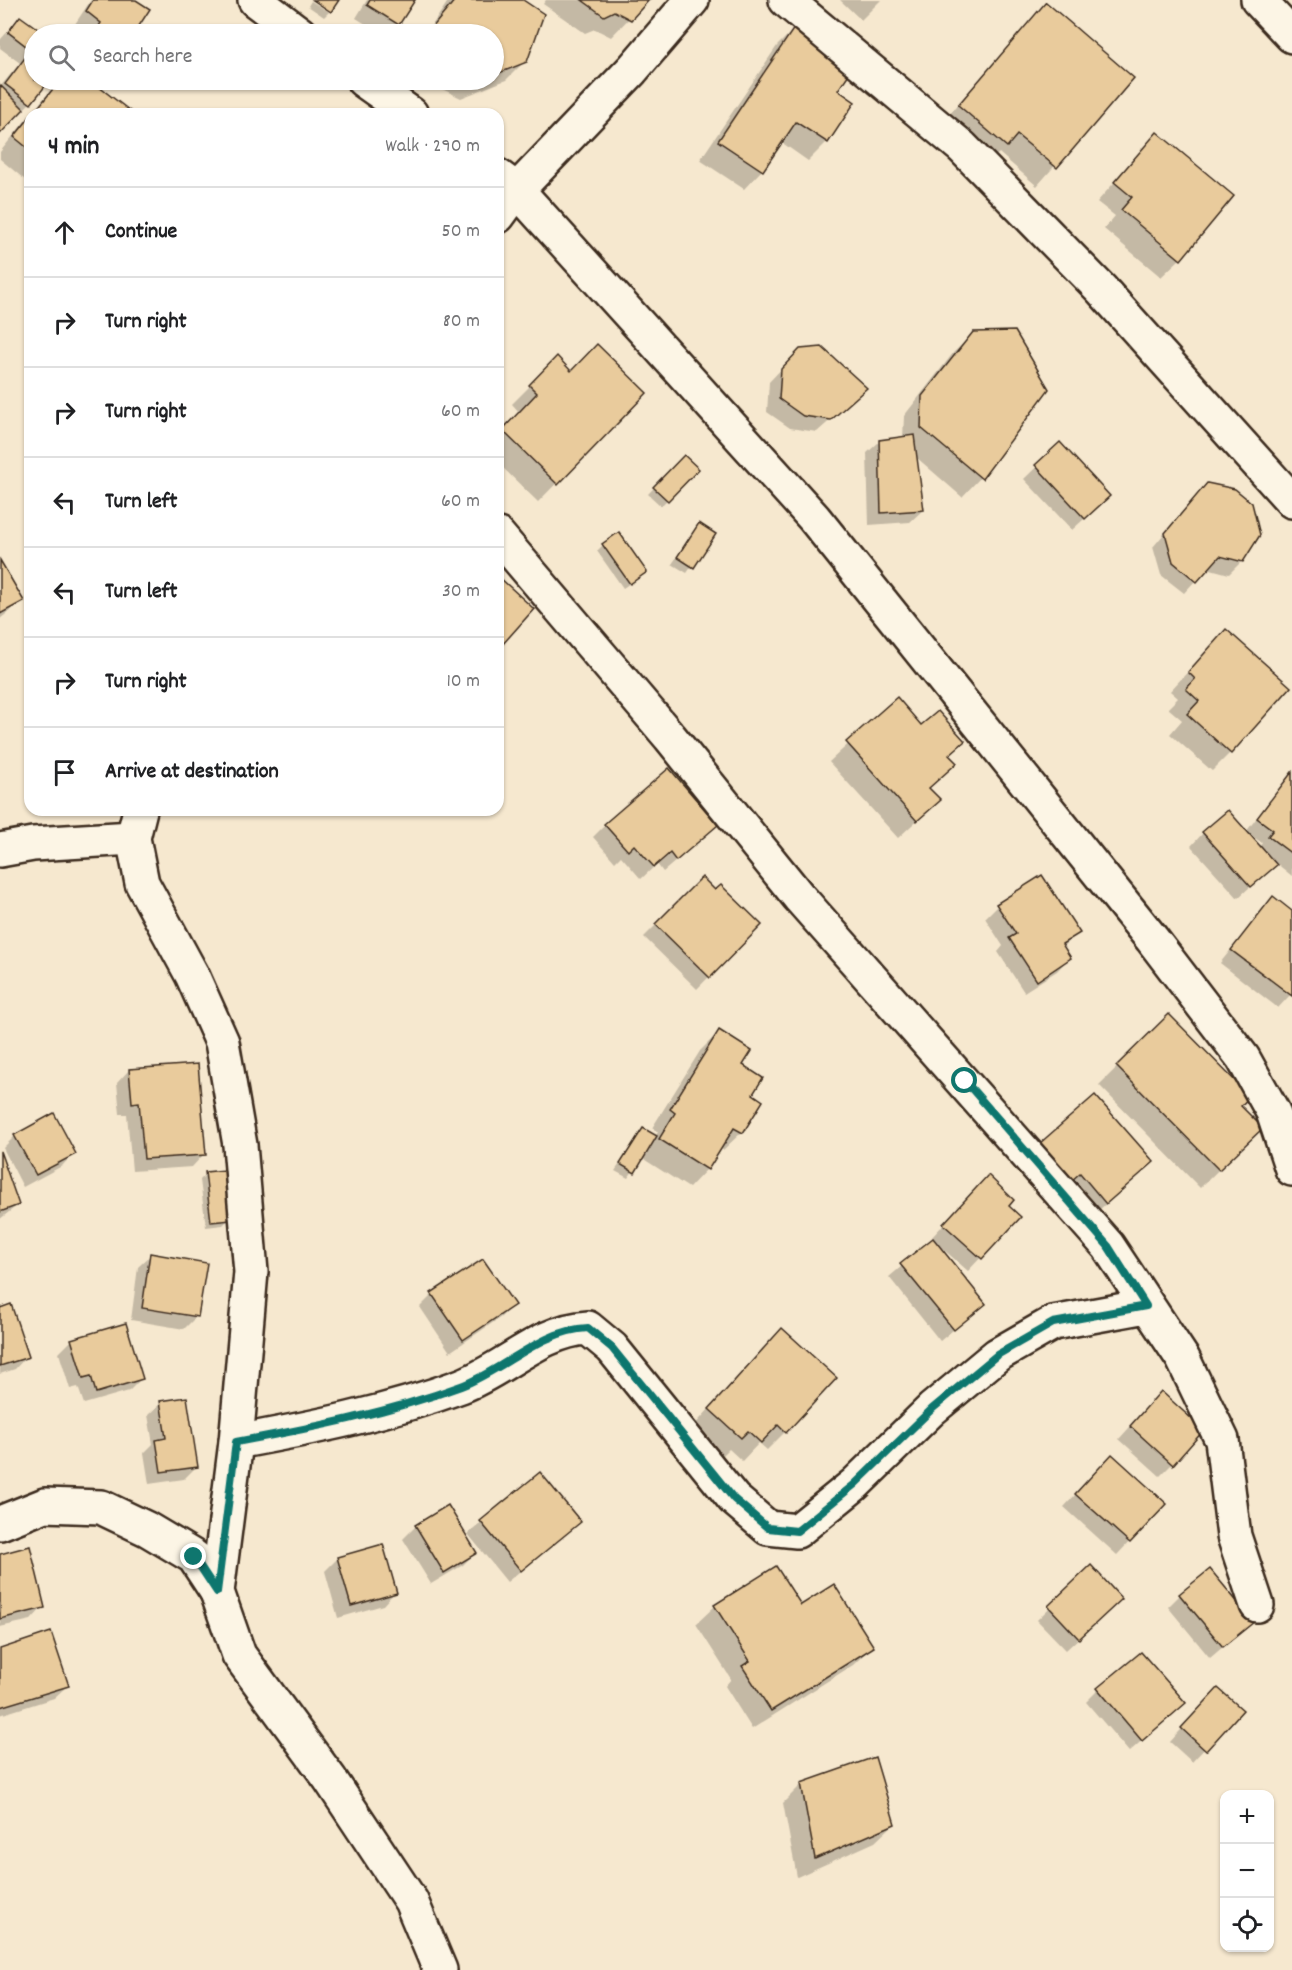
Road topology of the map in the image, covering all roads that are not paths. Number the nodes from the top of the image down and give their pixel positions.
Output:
1 (255, 0) edge
2 (692, 0) edge
3 (786, 0) edge
4 (1258, 0) edge
5 (287, 24) edge
6 (1292, 36) edge
7 (377, 90) edge
8 (403, 108) edge
9 (508, 183) edge
10 (1292, 501) edge
11 (504, 542) edge
12 (137, 824) edge
13 (0, 850) edge
14 (1292, 1169) edge
15 (1146, 1306) junction
16 (236, 1442) junction
17 (0, 1523) edge
18 (217, 1592) junction
19 (1257, 1605) dead end
20 (440, 1970) edge

1 - 5 street
2 - 9 street
3 - 10 street
4 - 6 street
7 - 8 street
9 - 14 street
11 - 15 street
12 - 13 street
12 - 16 street
15 - 16 street
15 - 19 street
16 - 18 street
17 - 18 street
18 - 20 street

